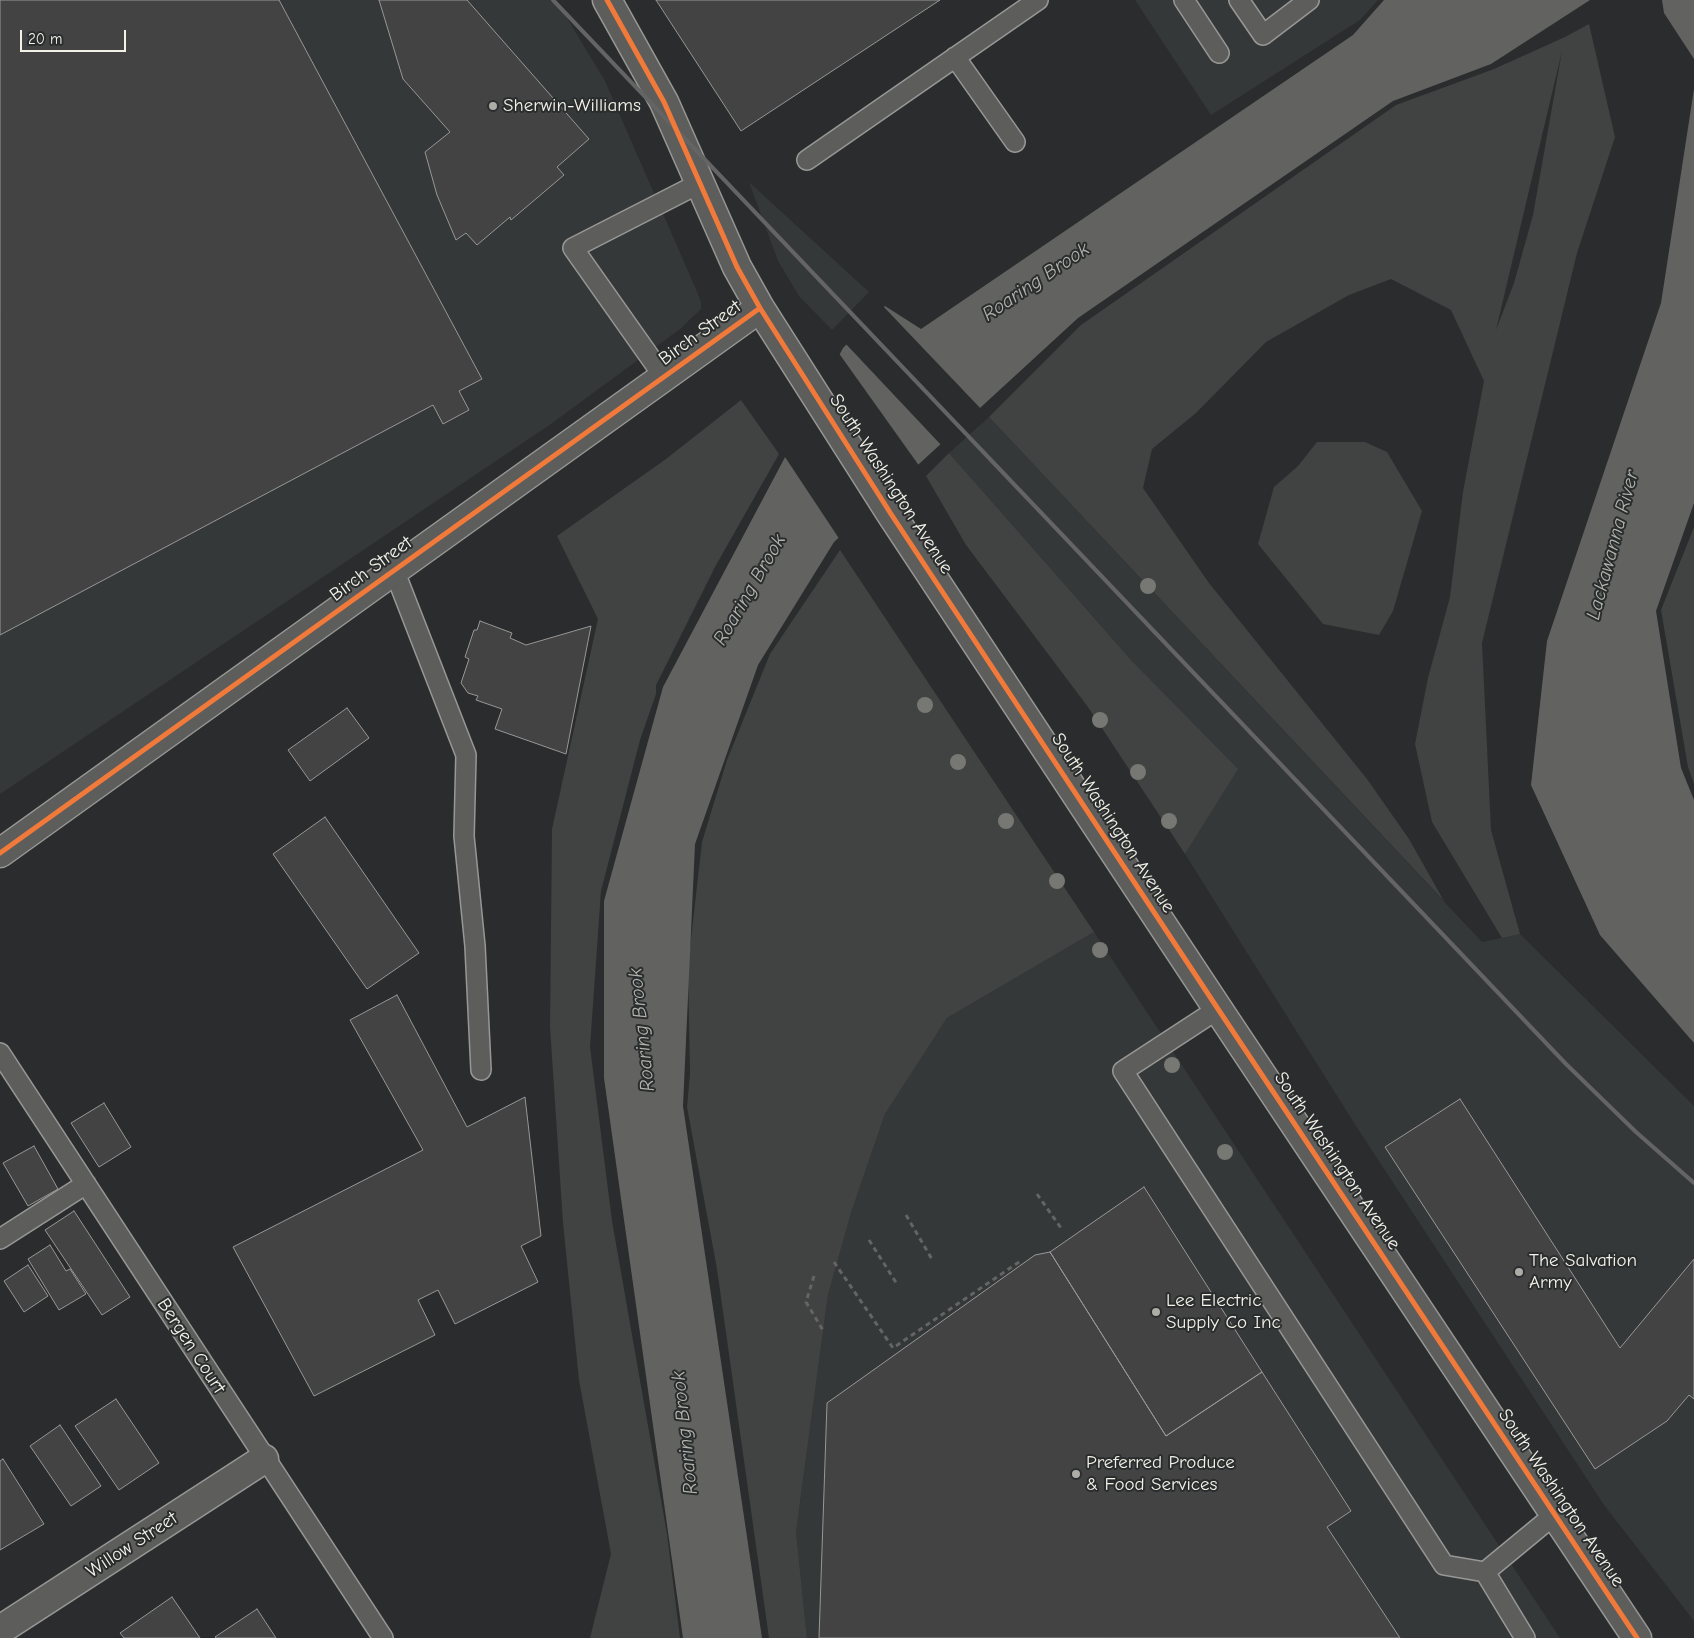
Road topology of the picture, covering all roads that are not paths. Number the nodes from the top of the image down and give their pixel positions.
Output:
1 (607, 0) edge
2 (1038, 0) edge
3 (1184, 0) edge
4 (1239, 0) edge
5 (1309, 0) edge
6 (1219, 53) dead end
7 (955, 57) junction
8 (1015, 142) dead end
9 (807, 160) dead end
10 (700, 183) junction
11 (760, 308) junction
12 (664, 377) junction
13 (394, 570) junction
14 (0, 853) edge
15 (1218, 1009) junction
16 (0, 1053) edge
17 (481, 1070) dead end
18 (86, 1184) junction
19 (0, 1239) edge
20 (264, 1459) junction
21 (1554, 1515) junction
22 (1485, 1572) junction
23 (0, 1630) edge
24 (383, 1638) edge
25 (1525, 1638) edge
26 (1637, 1638) edge

1 - 10 street, South Washington Avenue
2 - 7 lane
3 - 6 lane
4 - 5 lane
7 - 8 lane
7 - 9 lane
10 - 11 street, South Washington Avenue
10 - 12 lane
11 - 12 street, Birch Street
11 - 15 street, South Washington Avenue
12 - 13 street, Birch Street
13 - 14 street, Birch Street
13 - 17 lane
15 - 21 street, South Washington Avenue
15 - 22 lane
16 - 18 lane, Bergen Court
18 - 19 lane
18 - 20 lane, Bergen Court
20 - 23 street, Willow Street
20 - 24 lane, Bergen Court
21 - 22 lane
21 - 26 street, South Washington Avenue
22 - 25 lane

